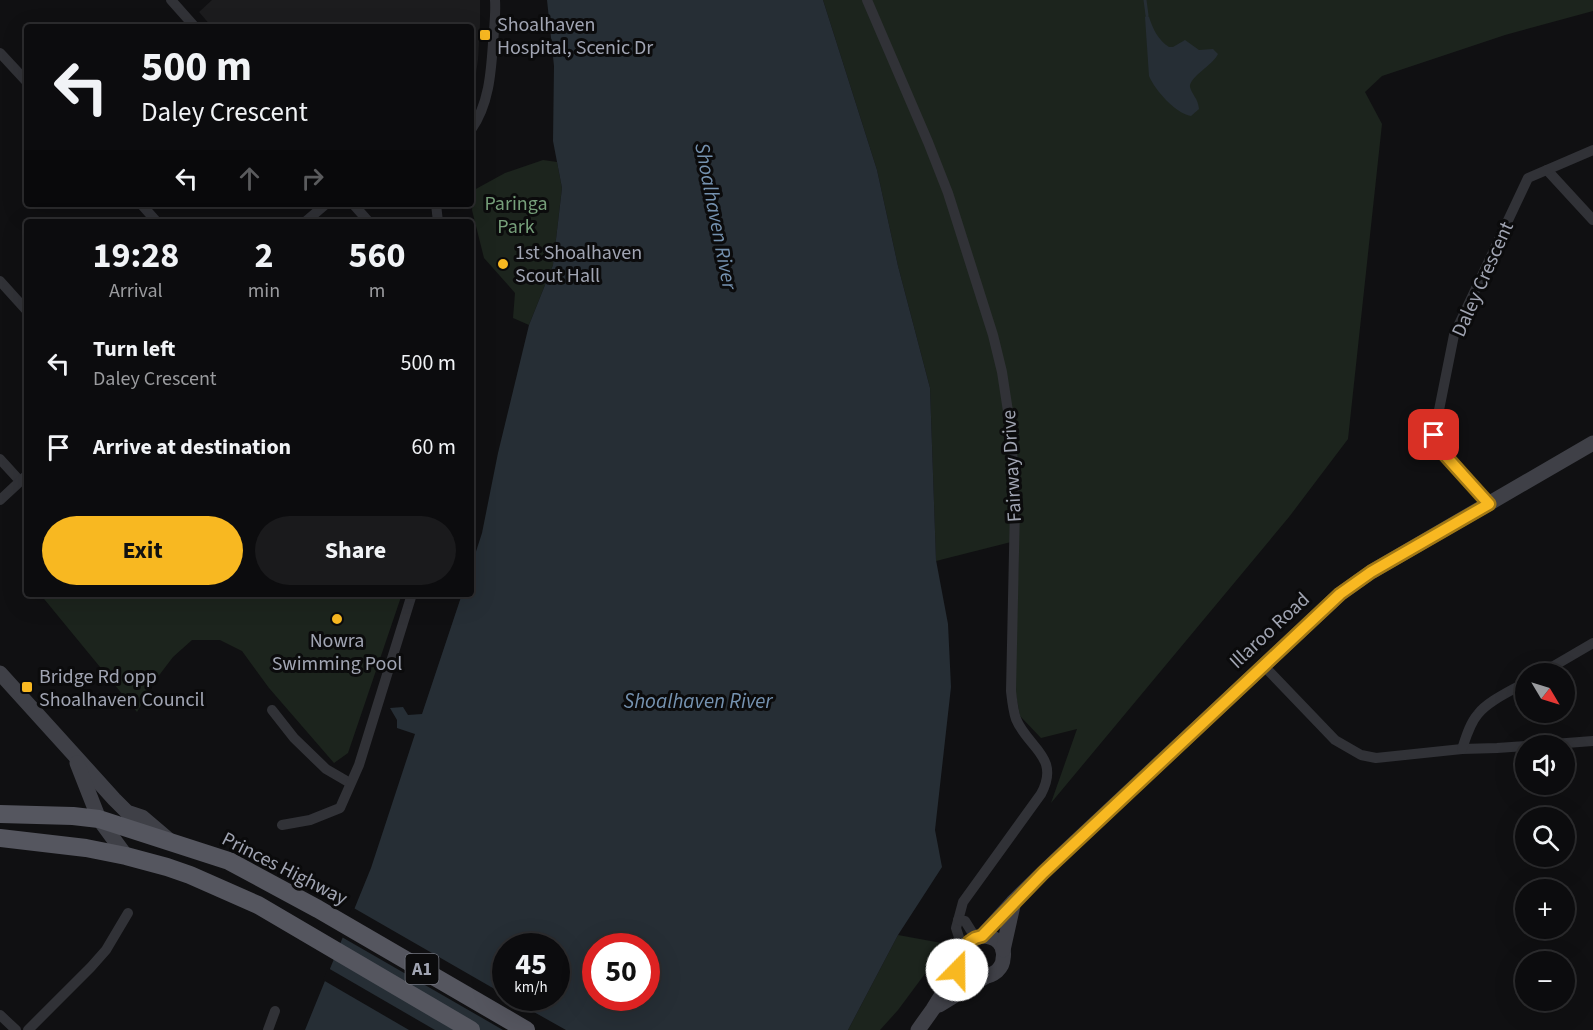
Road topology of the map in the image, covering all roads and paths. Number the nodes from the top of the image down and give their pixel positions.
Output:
1 (171, 0) edge
2 (495, 0) edge
3 (867, 0) edge
4 (192, 24) edge
5 (0, 53) edge
6 (24, 79) edge
7 (474, 124) edge
8 (1593, 150) edge
9 (1547, 170) junction
10 (144, 207) edge
11 (322, 207) edge
12 (356, 207) edge
13 (154, 219) edge
14 (308, 219) edge
15 (366, 219) edge
16 (1593, 220) edge
17 (0, 281) edge
18 (24, 308) edge
19 (1593, 442) edge
20 (0, 459) edge
21 (24, 478) edge
22 (0, 500) edge
23 (1489, 504) junction
24 (411, 597) edge
25 (1593, 643) edge
26 (1559, 663) edge
27 (1263, 665) junction
28 (0, 673) edge
29 (1515, 688) edge
30 (272, 710) dead end
31 (1593, 741) edge
32 (1575, 742) edge
33 (1515, 747) edge
34 (1462, 749) junction
35 (74, 754) junction
36 (350, 783) junction
37 (0, 814) edge
38 (99, 819) junction
39 (282, 825) dead end
40 (0, 838) edge
41 (172, 842) junction
42 (126, 855) junction
43 (1014, 901) junction
44 (128, 913) dead end
45 (958, 920) junction
46 (978, 937) junction
47 (1003, 950) junction
48 (964, 956) junction
49 (988, 975) junction
50 (933, 1009) junction
51 (275, 1011) dead end
52 (0, 1015) edge
53 (16, 1030) edge
54 (28, 1030) edge
55 (268, 1030) edge
56 (471, 1030) edge
57 (526, 1030) edge
58 (918, 1030) edge

1 - 4 street
2 - 7 street
3 - 45 street, Fairway Drive
5 - 6 street
8 - 9 street, Daley Crescent
9 - 16 street
9 - 23 street, Daley Crescent
10 - 13 street
11 - 14 street
12 - 15 street
17 - 18 street
19 - 23 main road, Illaroo Road
20 - 21 street
21 - 22 street
23 - 27 main road, Illaroo Road
24 - 36 street
25 - 26 street
27 - 34 street
27 - 43 main road, Illaroo Road
28 - 35 main road
29 - 34 street
30 - 36 street
31 - 32 street
33 - 34 street
35 - 38 main road
35 - 41 main road
36 - 39 street
37 - 38 highway, Princes Highway / A1
38 - 41 highway, Princes Highway / A1
38 - 42 main road
40 - 42 highway, A1
41 - 57 highway, Princes Highway / A1
42 - 56 highway, A1
43 - 46 main road, Illaroo Road
43 - 47 main road, Illaroo Road
44 - 54 street
45 - 46 street
45 - 48 street
46 - 47 main road
46 - 48 main road, Illaroo Road
47 - 49 main road, Illaroo Road
48 - 49 main road
48 - 50 main road, Illaroo Road
49 - 50 main road, Illaroo Road
50 - 58 main road, Illaroo Road
51 - 55 street
52 - 53 street

